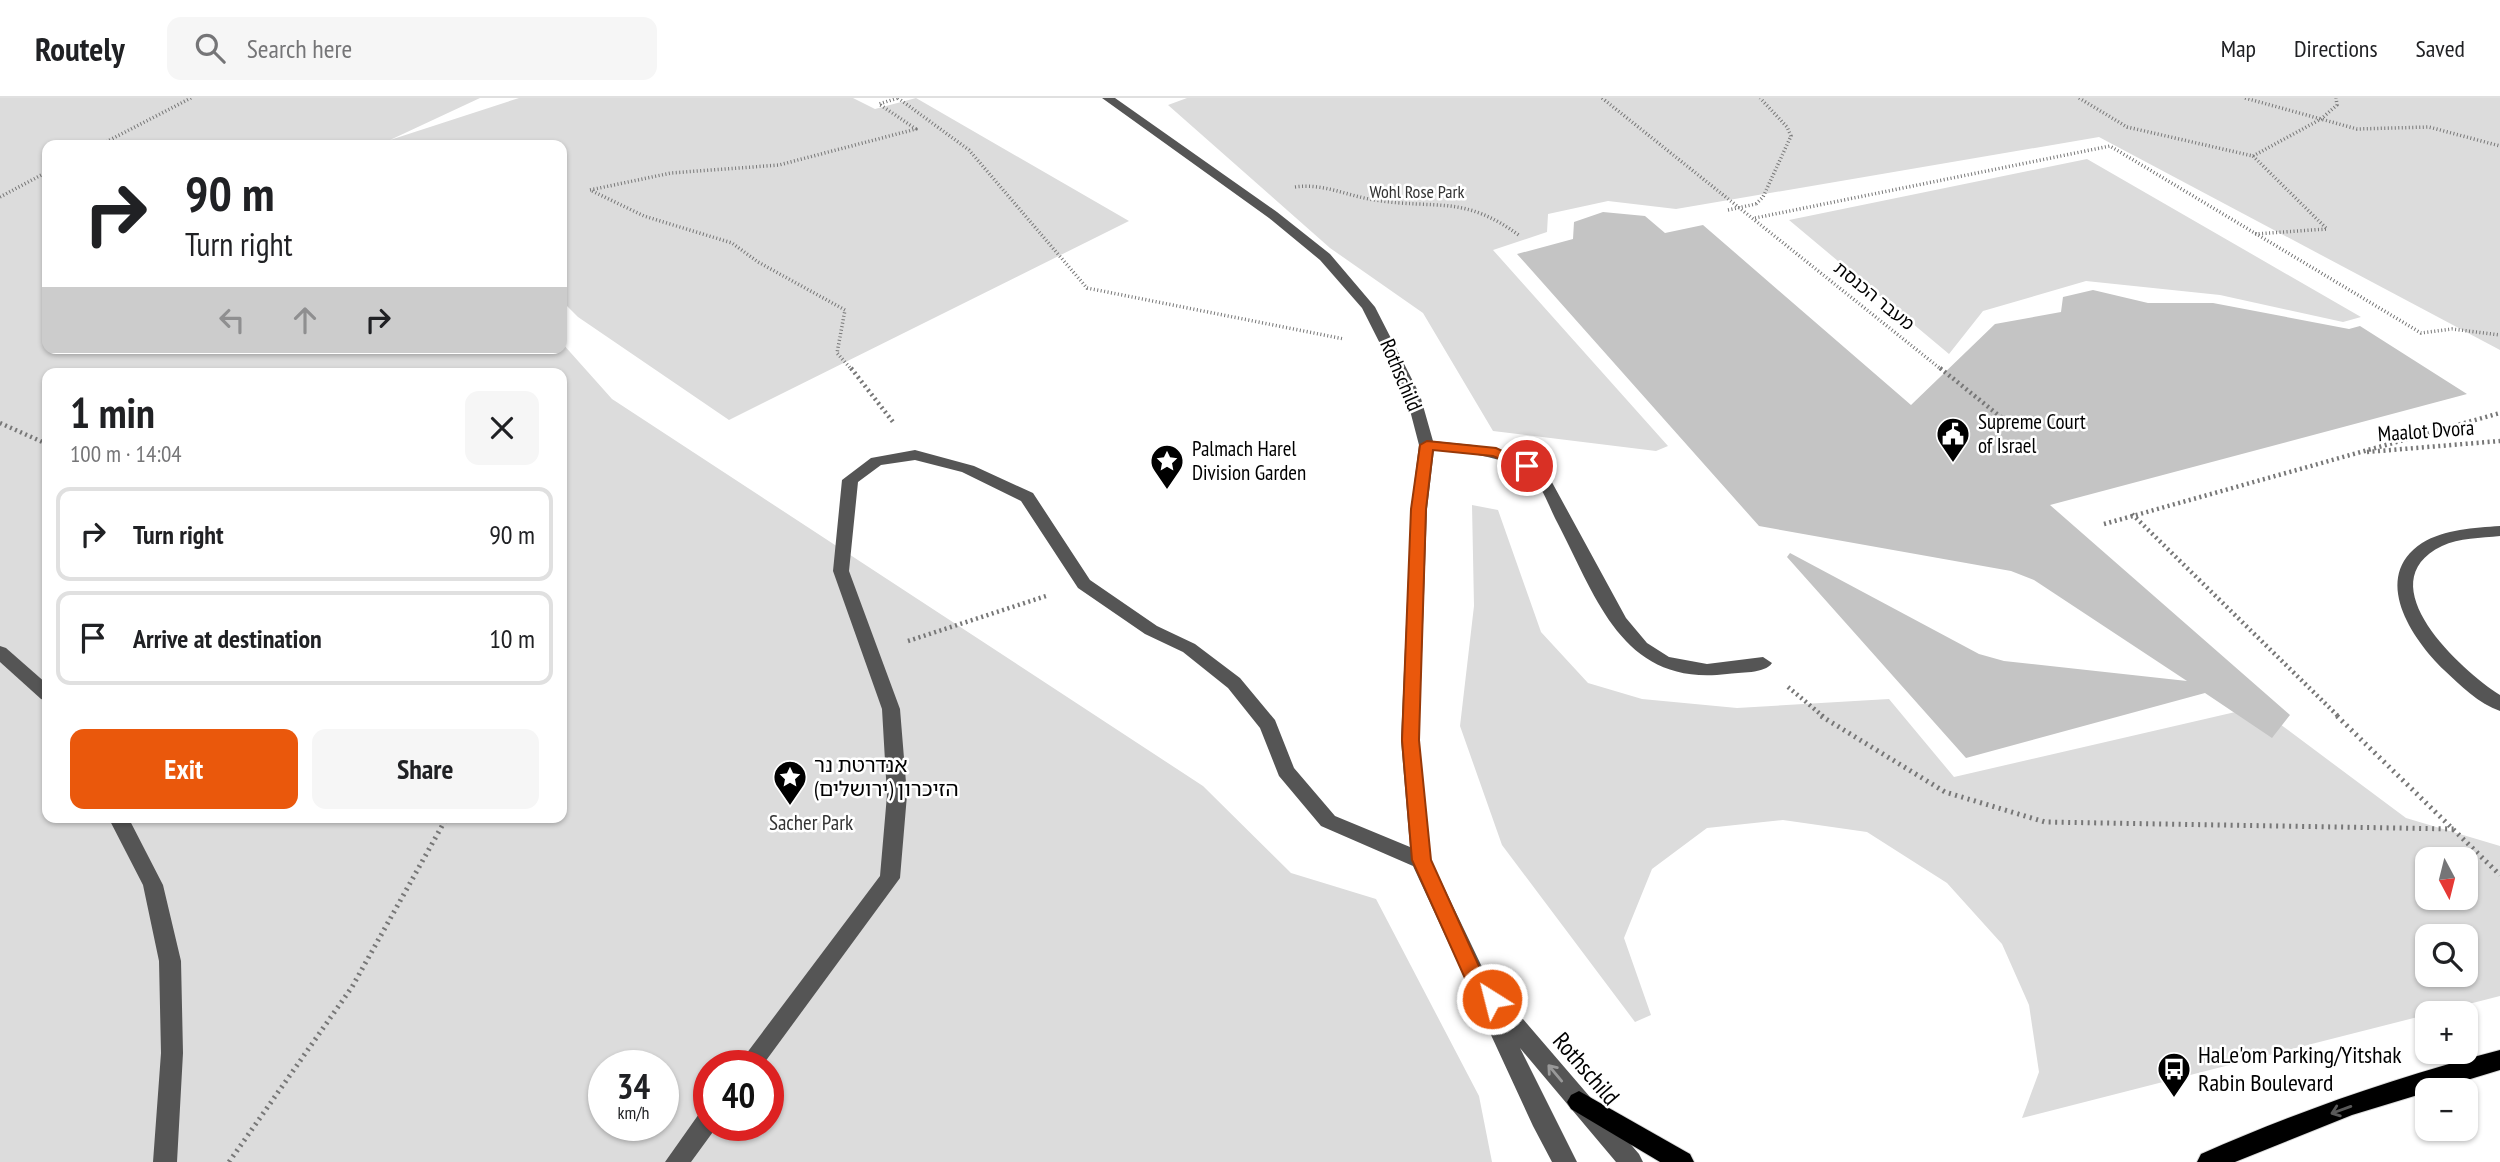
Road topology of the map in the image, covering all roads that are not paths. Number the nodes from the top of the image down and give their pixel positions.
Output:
1 (1110, 98) edge
2 (1427, 445) junction
3 (2500, 531) edge
4 (0, 652) edge
5 (1763, 663) road end
6 (42, 690) edge
7 (2500, 704) edge
8 (121, 823) edge
9 (1421, 860) junction
10 (1475, 979) junction
11 (760, 1050) edge
12 (2500, 1060) edge
13 (1579, 1102) junction
14 (693, 1140) edge
15 (165, 1162) edge
16 (677, 1162) edge
17 (1565, 1162) edge
18 (1631, 1162) edge
19 (1682, 1162) edge
20 (2209, 1162) edge

1 - 2 street, Rothschild
2 - 5 street
2 - 9 street, Rothschild
3 - 7 street
4 - 6 street
8 - 15 street
9 - 10 street, Rothschild
9 - 11 street
13 -> 10 street, Rothschild
10 - 17 street, Rothschild
12 -> 20 main road
13 - 18 street, Rothschild
13 - 19 main road
14 - 16 street

